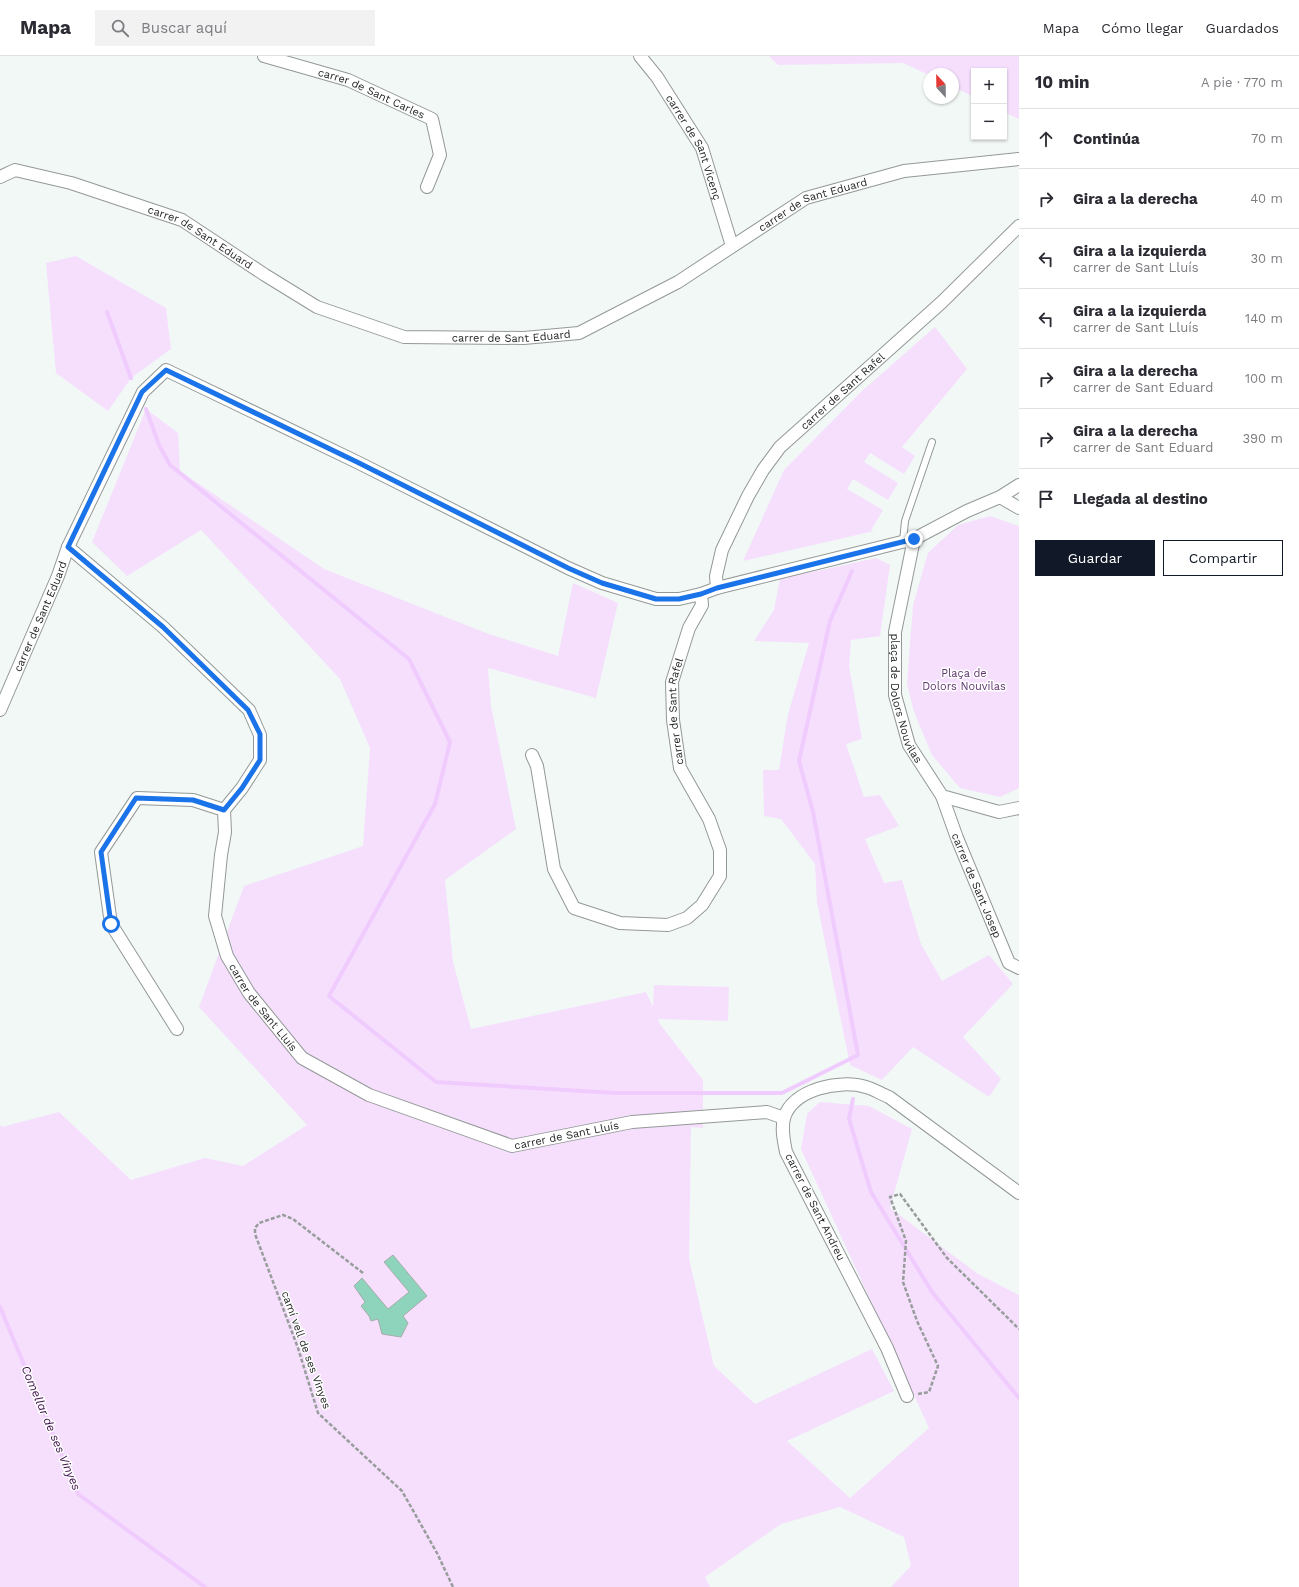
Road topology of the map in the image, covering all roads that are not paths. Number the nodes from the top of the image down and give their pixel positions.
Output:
1 (264, 56) edge
2 (640, 56) edge
3 (1019, 159) edge
4 (0, 177) edge
5 (427, 187) dead end
6 (1019, 226) edge
7 (732, 246) junction
8 (932, 442) dead end
9 (1019, 485) edge
10 (1000, 496) junction
11 (1019, 508) edge
12 (908, 540) junction
13 (68, 547) junction
14 (717, 588) junction
15 (701, 594) junction
16 (0, 710) edge
17 (532, 755) dead end
18 (942, 796) junction
19 (1019, 808) edge
20 (224, 810) junction
21 (1019, 968) edge
22 (176, 1030) dead end
23 (784, 1118) junction
24 (1019, 1194) edge
25 (907, 1396) road end

1 - 5 street, carrer de Sant Carles
2 - 7 street, carrer de Sant Vicenç
3 - 7 street, carrer de Sant Eduard
4 - 7 street, carrer de Sant Eduard
6 - 14 street, carrer de Sant Rafel
8 - 12 lane
9 - 10 street
10 - 11 street
10 - 12 street
12 - 14 street, carrer de Sant Eduard
12 - 18 street, plaça de Dolors Nouvilas
13 - 15 street, carrer de Sant Eduard
13 - 16 street, carrer de Sant Eduard
13 - 20 street
14 - 15 street, carrer de Sant Eduard
15 - 17 street, carrer de Sant Rafel
18 - 19 street
18 - 21 street, carrer de Sant Josep
20 - 22 street
20 - 23 street, carrer de Sant Lluís
23 - 24 street
23 - 25 street, carrer de Sant Andreu

